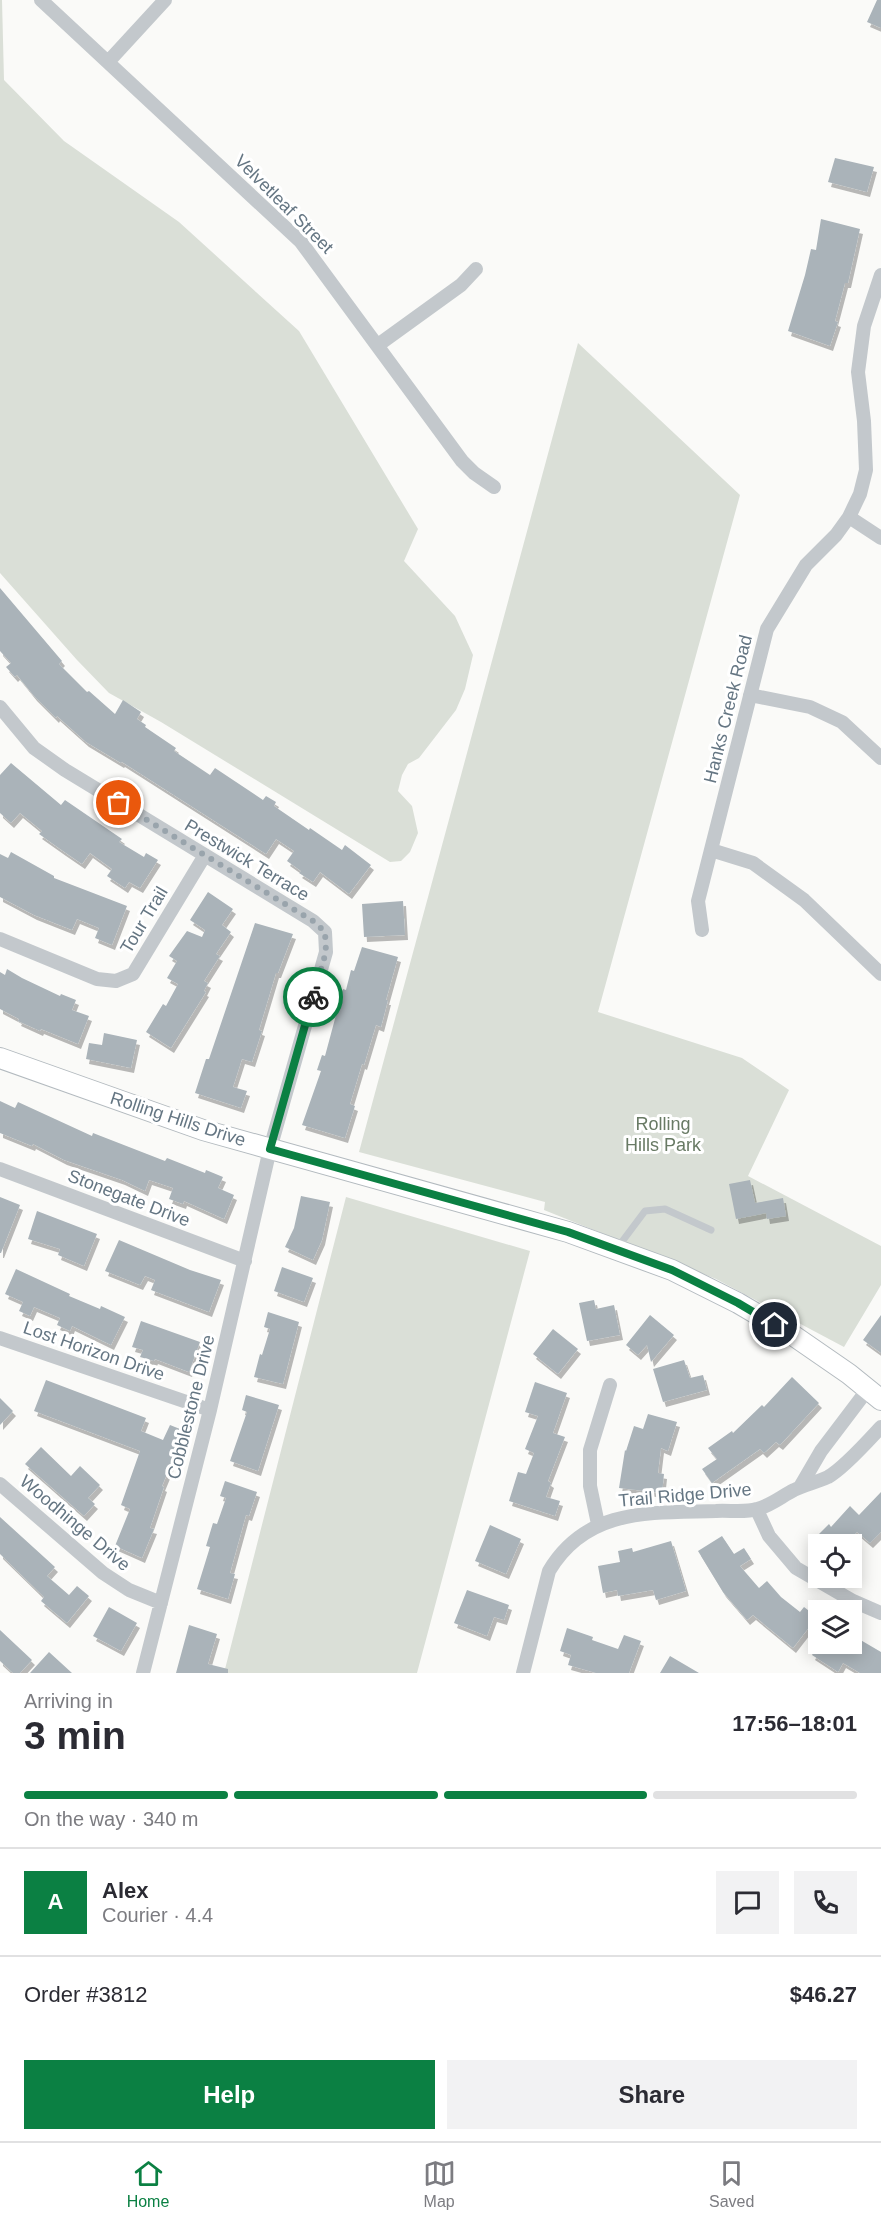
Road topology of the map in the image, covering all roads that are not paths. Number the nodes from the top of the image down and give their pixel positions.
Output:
1 (41, 0) edge
2 (165, 0) edge
3 (108, 62) junction
4 (476, 269) dead end
5 (881, 275) edge
6 (378, 345) junction
7 (494, 487) dead end
8 (849, 517) junction
9 (881, 538) edge
10 (750, 694) junction
11 (0, 707) edge
12 (881, 758) edge
13 (711, 850) junction
14 (205, 855) junction
15 (702, 930) dead end
16 (0, 939) edge
17 (881, 974) edge
18 (0, 1058) edge
19 (270, 1149) junction
20 (0, 1169) edge
21 (711, 1230) dead end
22 (616, 1249) junction
23 (245, 1261) junction
24 (0, 1338) edge
25 (610, 1385) dead end
26 (874, 1395) edge
27 (210, 1410) junction
28 (881, 1427) edge
29 (0, 1484) edge
30 (800, 1487) junction
31 (757, 1510) junction
32 (598, 1524) junction
33 (161, 1603) junction
34 (881, 1613) edge
35 (143, 1673) edge
36 (523, 1673) edge

1 - 3 street, Velvetleaf Street
2 - 3 street
3 - 6 street, Velvetleaf Street
4 - 6 street
5 - 8 street, Hanks Creek Road
6 - 7 street, Velvetleaf Street
8 - 9 street
8 - 10 street, Hanks Creek Road
10 - 12 street
10 - 13 street, Hanks Creek Road
11 - 14 street, Prestwick Terrace
13 - 15 street, Hanks Creek Road
13 - 17 street
14 - 16 street, Tour Trail
14 - 19 street, Prestwick Terrace
18 - 19 street, Rolling Hills Drive
19 - 22 street, Rolling Hills Drive
19 - 23 street, Cobblestone Drive
20 - 23 street, Stonegate Drive
21 - 22 lane
22 - 26 street, Rolling Hills Drive
23 - 27 street, Cobblestone Drive
24 - 27 street, Lost Horizon Drive
25 - 32 street
26 - 30 street
27 - 33 street, Cobblestone Drive
28 - 30 street, Trail Ridge Drive
29 - 33 street, Woodhinge Drive
30 - 31 street, Trail Ridge Drive
31 - 32 street, Trail Ridge Drive
31 - 34 street
32 - 36 street, Trail Ridge Drive
33 - 35 street, Cobblestone Drive

